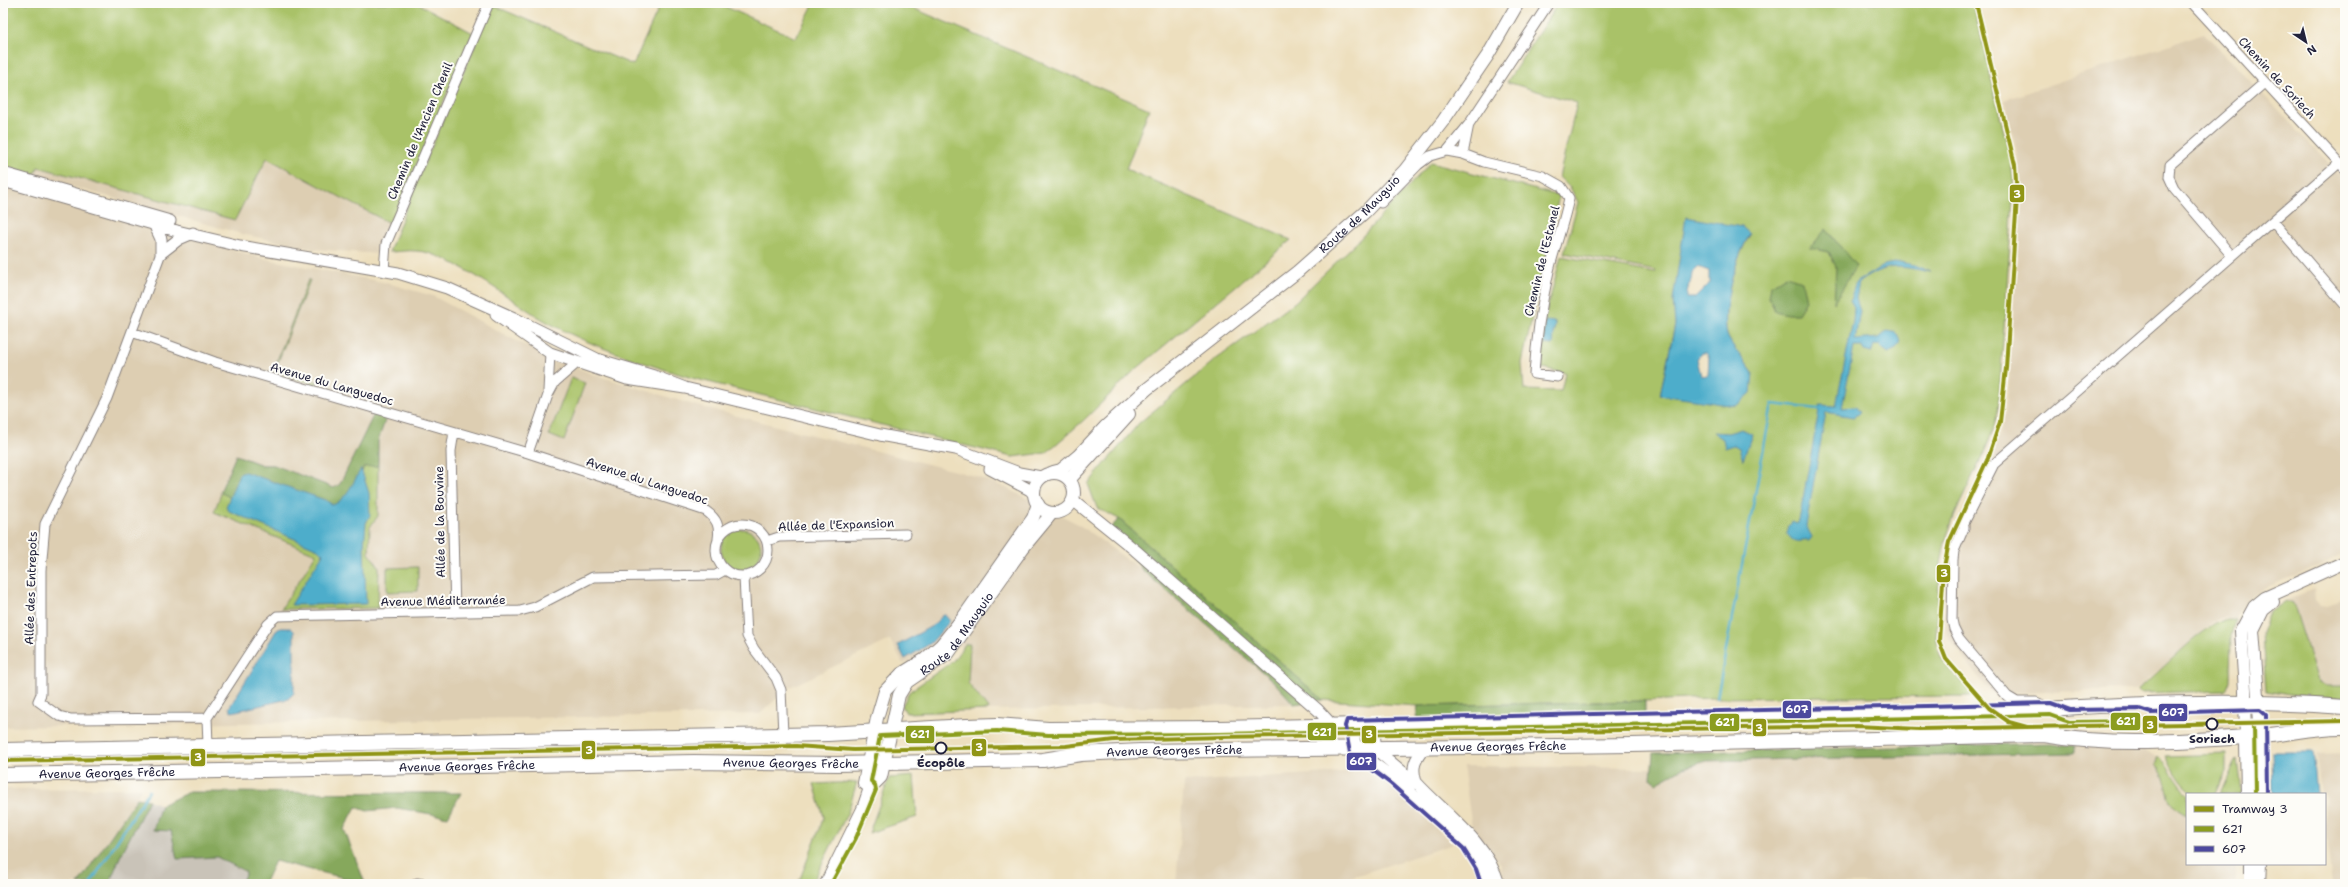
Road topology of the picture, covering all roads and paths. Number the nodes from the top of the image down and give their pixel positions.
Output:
1 (489, 3) edge
2 (1518, 3) edge
3 (1524, 3) edge
4 (1549, 3) edge
5 (2192, 3) edge
6 (1506, 27) junction
7 (2264, 83) junction
8 (1469, 124) junction
9 (1447, 151) junction
10 (1463, 154) junction
11 (2342, 166) edge
12 (3, 173) edge
13 (3, 181) edge
14 (2273, 221) junction
15 (154, 224) junction
16 (185, 232) junction
17 (1334, 241) junction
18 (162, 249) junction
19 (2232, 256) junction
20 (384, 271) junction
21 (2345, 305) edge
22 (484, 306) junction
23 (132, 332) junction
24 (556, 340) junction
25 (550, 353) junction
26 (566, 355) junction
27 (577, 362) junction
28 (1177, 366) junction
29 (625, 368) junction
30 (1558, 377) dead end
31 (685, 388) junction
32 (548, 395) junction
33 (454, 432) junction
34 (928, 445) junction
35 (528, 453) junction
36 (1047, 475) junction
37 (1070, 479) junction
38 (1036, 499) junction
39 (1074, 500) junction
40 (1052, 513) junction
41 (906, 534) dead end
42 (718, 539) junction
43 (767, 541) junction
44 (2345, 562) edge
45 (725, 570) junction
46 (2345, 571) edge
47 (744, 577) junction
48 (455, 612) junction
49 (2252, 703) junction
50 (2345, 707) edge
51 (2051, 709) junction
52 (207, 718) junction
53 (1351, 724) junction
54 (1372, 724) junction
55 (1332, 725) junction
56 (2345, 727) edge
57 (891, 729) junction
58 (875, 730) junction
59 (783, 734) junction
60 (2260, 736) junction
61 (2246, 737) junction
62 (208, 745) junction
63 (1425, 747) junction
64 (1374, 748) junction
65 (1354, 749) junction
66 (3, 750) edge
67 (868, 763) junction
68 (884, 763) junction
69 (3, 775) edge
70 (870, 788) junction
71 (1422, 788) junction
72 (2247, 793) edge
73 (2260, 793) edge
74 (2251, 865) edge
75 (2260, 865) edge
76 (826, 883) edge
77 (1487, 884) edge
78 (1498, 884) edge
79 (2251, 884) edge
80 (2259, 884) edge

1 - 20 street, Chemin de l'Ancien Chenil
2 - 6 main road, Route de Mauguio
3 - 6 main road, Route de Mauguio
4 - 8 street
5 - 7 street, Chemin de Soriech
6 - 17 main road, Route de Mauguio
7 - 11 street, Chemin de Soriech
7 - 19 street
8 - 9 street
8 - 10 street
9 - 10 street
9 - 17 street
10 - 30 street, Chemin de l'Estanel
11 - 14 street
12 - 16 street
13 - 15 street
14 - 19 street
14 - 21 street
15 - 16 street
15 - 18 street
16 - 18 street
16 - 18 street
16 - 20 street
17 - 28 main road, Route de Mauguio
18 - 23 street, Allée des Entrepots
19 - 51 street
20 - 22 street
22 - 24 street
22 - 25 street
23 - 33 street, Avenue du Languedoc
23 - 52 street, Allée des Entrepots
24 - 26 street
24 - 29 street
25 - 26 street
25 - 27 street
25 - 32 street
26 - 27 street
26 - 29 street
27 - 31 street
27 - 32 street
28 - 36 main road, Route de Mauguio
28 - 37 main road, Route de Mauguio
29 - 31 street
31 - 34 street
32 - 35 street
33 - 35 street, Avenue du Languedoc
33 - 48 street, Allée de la Bouvine
34 - 36 street
34 - 38 street
35 - 42 street, Avenue du Languedoc
36 - 37 main road
36 - 38 main road
37 - 39 main road
38 - 40 main road
38 - 58 main road, Route de Mauguio
39 - 40 main road
39 - 55 street
40 - 57 main road, Route de Mauguio
41 - 43 street, Allée de l'Expansion
42 - 43 street
42 - 45 street
43 - 47 street
44 - 49 main road
45 - 47 street
45 - 48 street, Avenue Méditerranée
46 - 49 main road
47 - 59 street
48 - 52 street, Avenue Méditerranée
49 - 50 main road, Avenue Georges Frêche
49 - 51 main road, Avenue Georges Frêche
49 - 60 main road
49 - 61 main road
51 - 54 main road, Avenue Georges Frêche
52 - 62 street
53 - 54 main road, Avenue Georges Frêche
53 - 55 main road, Avenue Georges Frêche
53 - 65 main road
54 - 64 main road
55 - 57 main road, Avenue Georges Frêche
56 - 60 main road, Avenue Georges Frêche
57 - 58 main road, Avenue Georges Frêche
57 - 68 main road, Route de Mauguio
58 - 59 main road, Avenue Georges Frêche
58 - 67 main road, Route de Mauguio
59 - 62 main road, Avenue Georges Frêche
60 - 61 main road, Avenue Georges Frêche
60 - 73 main road
61 - 63 main road, Avenue Georges Frêche
61 - 72 main road
62 - 66 main road, Avenue Georges Frêche
63 - 64 main road, Avenue Georges Frêche
63 - 71 street
64 - 65 main road, Avenue Georges Frêche
64 - 71 street
65 - 68 main road, Avenue Georges Frêche
65 - 77 street
67 - 68 main road, Avenue Georges Frêche
67 - 69 main road, Avenue Georges Frêche
67 - 70 main road, Route de Mauguio
68 - 70 main road, Route de Mauguio
70 - 76 main road
71 - 78 street
74 - 79 main road
75 - 80 main road

